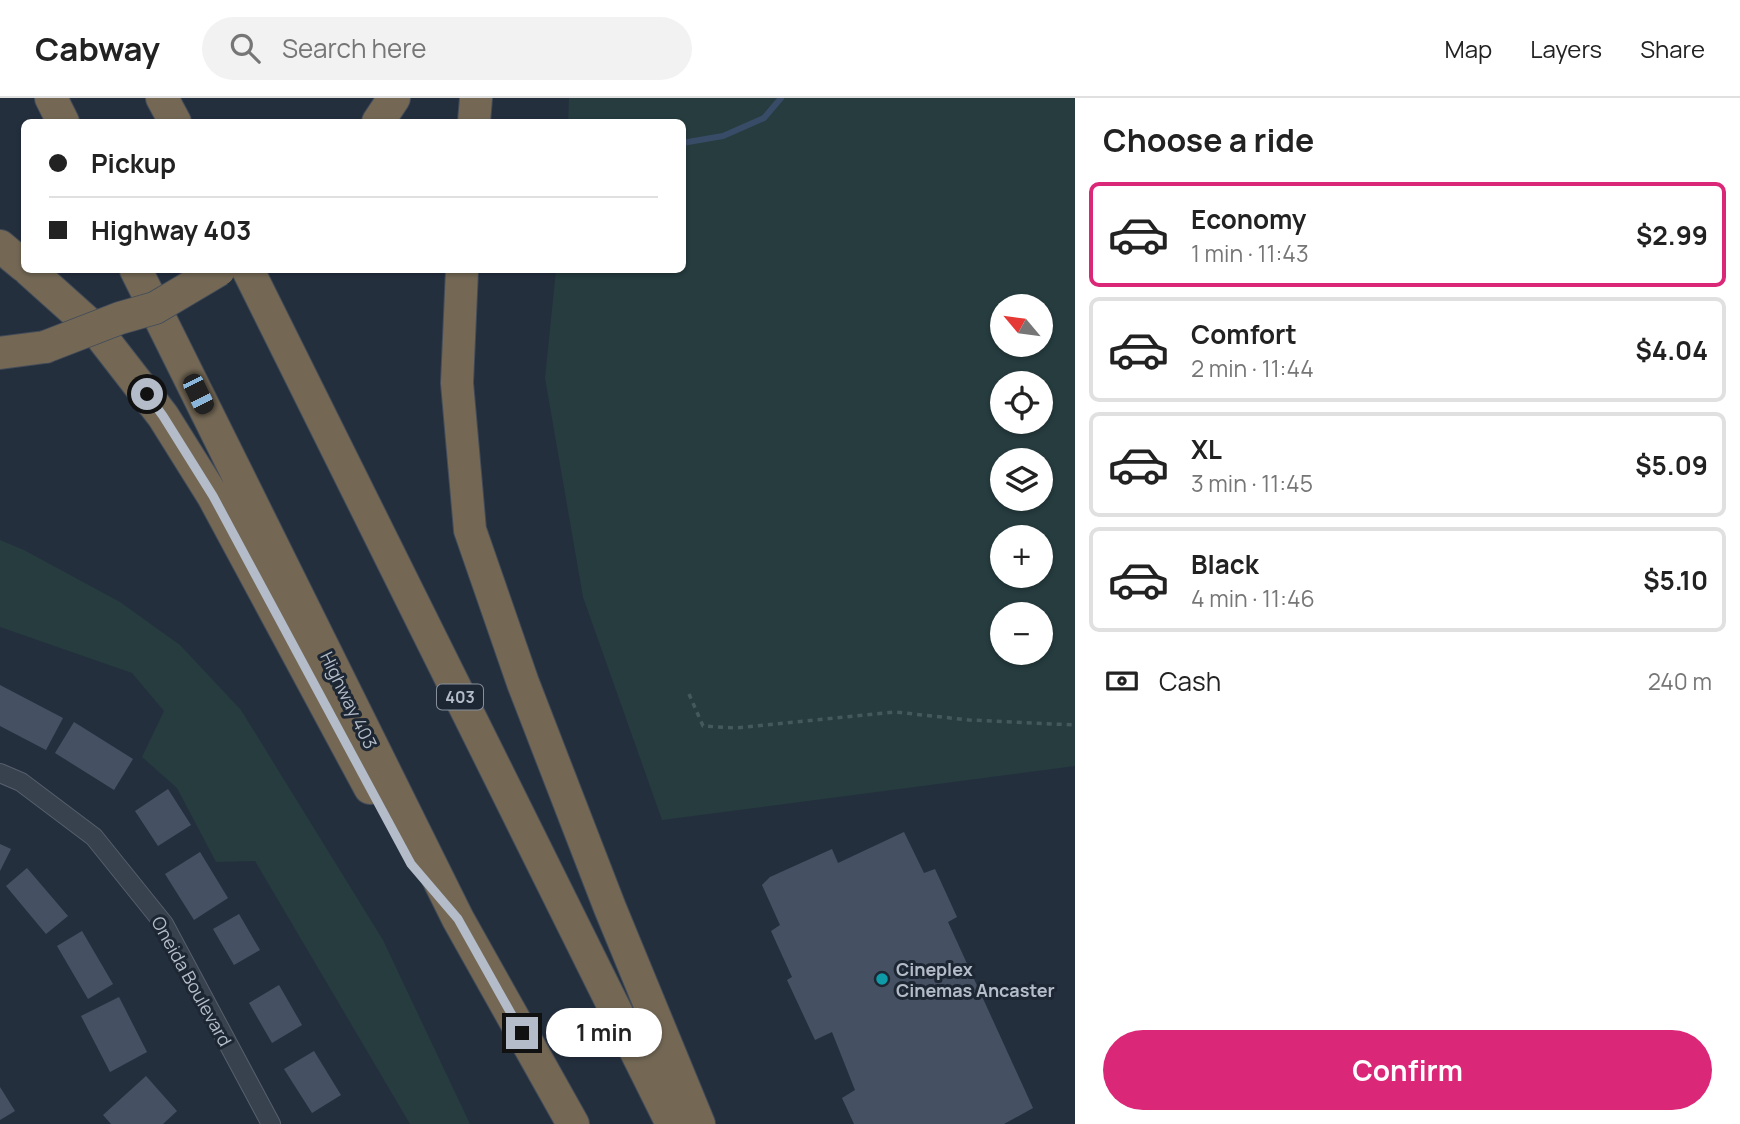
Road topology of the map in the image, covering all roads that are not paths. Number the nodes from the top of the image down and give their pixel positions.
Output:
1 (51, 98) edge
2 (162, 98) edge
3 (394, 98) edge
4 (476, 98) edge
5 (62, 119) edge
6 (172, 119) edge
7 (380, 119) edge
8 (474, 119) edge
9 (0, 246) edge
10 (21, 264) edge
11 (32, 273) edge
12 (137, 273) edge
13 (214, 273) edge
14 (249, 273) edge
15 (462, 273) edge
16 (0, 353) edge
17 (0, 773) edge
18 (458, 919) junction
19 (271, 1124) edge
20 (573, 1124) edge
21 (672, 1124) edge
22 (699, 1124) edge

1 - 5 highway
2 - 6 highway
3 - 7 highway
4 - 8 highway
9 - 10 highway
11 - 18 highway
12 - 18 highway, Highway 403
13 - 16 highway, bridge
14 - 21 highway, 403
15 - 22 highway
17 - 19 street, Oneida Boulevard
18 - 20 highway, Highway 403

